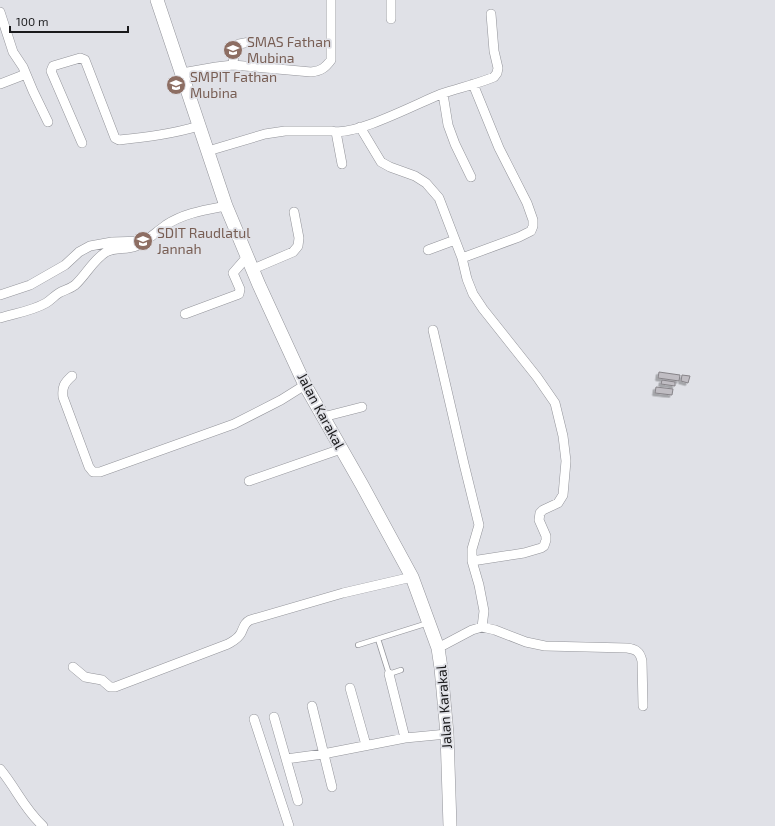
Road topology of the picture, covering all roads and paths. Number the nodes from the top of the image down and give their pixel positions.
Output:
1 (157, 0) edge
2 (331, 0) edge
3 (391, 0) edge
4 (0, 12) edge
5 (491, 14) dead end
6 (391, 19) dead end
7 (2, 27) edge
8 (250, 42) dead end
9 (233, 66) junction
10 (182, 73) junction
11 (26, 74) junction
12 (0, 84) edge
13 (473, 84) junction
14 (443, 94) junction
15 (48, 122) dead end
16 (199, 126) junction
17 (360, 127) junction
18 (336, 132) junction
19 (82, 143) dead end
20 (208, 151) junction
21 (342, 164) dead end
22 (470, 177) dead end
23 (226, 206) junction
24 (294, 212) dead end
25 (455, 240) junction
26 (144, 241) junction
27 (428, 250) dead end
28 (248, 257) junction
29 (462, 258) junction
30 (253, 269) junction
31 (0, 295) edge
32 (185, 314) dead end
33 (0, 318) edge
34 (433, 330) dead end
35 (72, 376) dead end
36 (305, 385) junction
37 (362, 407) dead end
38 (323, 417) junction
39 (341, 449) junction
40 (249, 482) dead end
41 (472, 561) junction
42 (412, 577) junction
43 (429, 623) junction
44 (482, 627) junction
45 (378, 639) junction
46 (358, 645) dead end
47 (438, 648) junction
48 (73, 667) dead end
49 (401, 670) dead end
50 (389, 674) junction
51 (350, 688) dead end
52 (312, 706) dead end
53 (643, 706) dead end
54 (274, 717) dead end
55 (254, 718) dead end
56 (447, 734) junction
57 (405, 738) junction
58 (366, 745) junction
59 (323, 754) junction
60 (286, 759) junction
61 (0, 769) edge
62 (332, 787) dead end
63 (298, 801) dead end
64 (43, 826) edge
65 (288, 826) edge
66 (450, 826) edge

1 - 10 main road, Jalan Karakal
2 - 9 street
3 - 6 street
4 - 7 street
5 - 13 street
7 - 11 street
8 - 9 street
9 - 10 street
10 - 16 main road, Jalan Karakal
11 - 12 street
11 - 15 street
13 - 14 street
13 - 29 street
14 - 17 street
14 - 22 street
16 - 19 street
16 - 20 main road, Jalan Karakal
17 - 18 street
17 - 25 street
18 - 20 street
18 - 21 street
20 - 23 main road, Jalan Karakal
23 - 26 street
23 - 28 main road, Jalan Karakal
24 - 30 street
25 - 27 street
25 - 29 street
26 - 31 street
26 - 33 street
28 - 30 main road, Jalan Karakal
28 - 32 street
29 - 41 street
30 - 36 main road, Jalan Karakal
34 - 41 street
35 - 36 street
36 - 38 main road, Jalan Karakal
37 - 38 street
38 - 39 main road, Jalan Karakal
39 - 40 street
39 - 42 main road, Jalan Karakal
41 - 44 street
42 - 43 main road, Jalan Karakal
42 - 48 street
43 - 45 lane
43 - 47 main road, Jalan Karakal
44 - 47 street
44 - 53 street
45 - 46 lane
45 - 50 lane
47 - 56 main road, Jalan Karakal
49 - 50 lane
50 - 57 street
51 - 58 street
52 - 59 street
54 - 60 street
55 - 65 street
56 - 57 street
56 - 66 main road, Jalan Karakal
57 - 58 street
58 - 59 street
59 - 60 street
59 - 62 street
60 - 63 street
61 - 64 street

